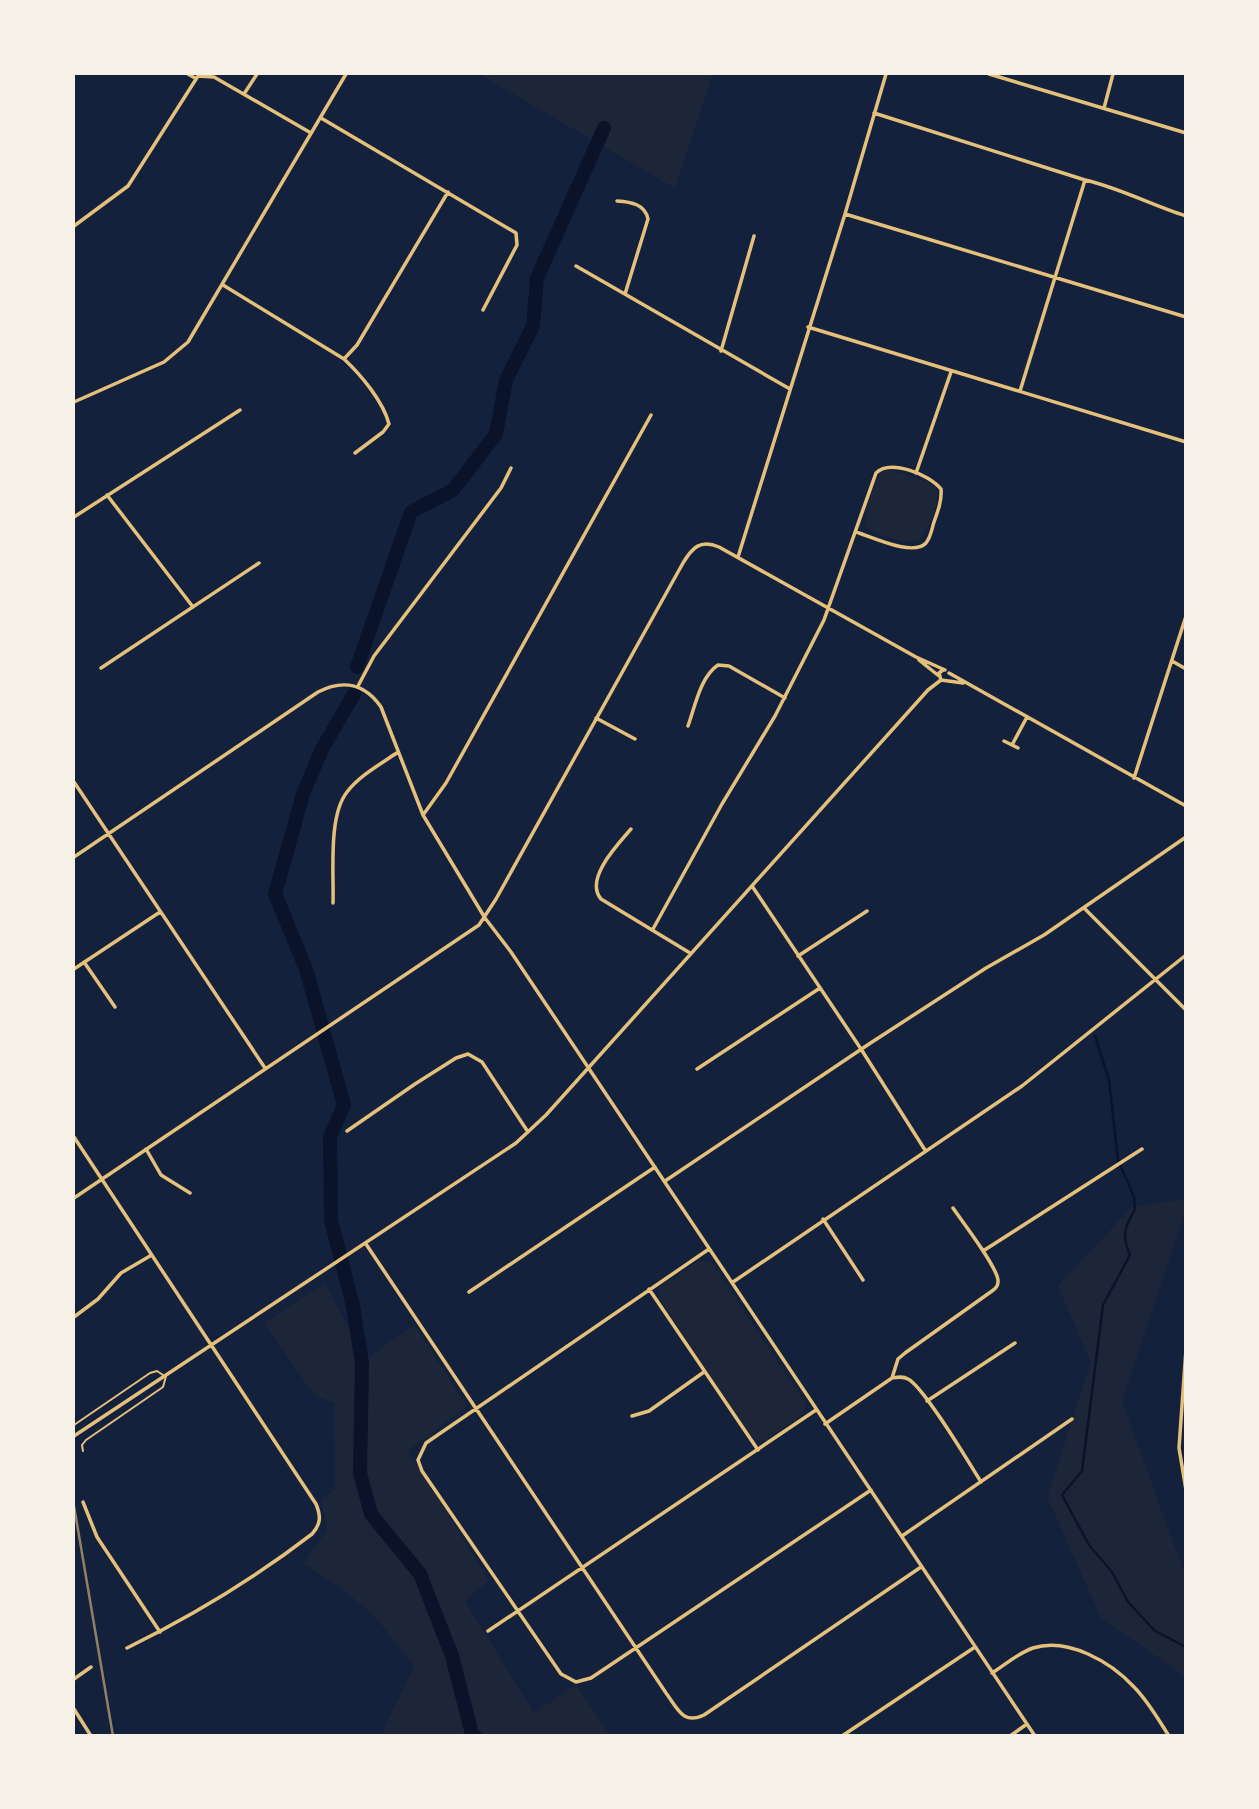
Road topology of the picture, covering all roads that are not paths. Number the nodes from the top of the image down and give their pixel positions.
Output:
1 (188, 74) edge
2 (257, 74) edge
3 (346, 74) edge
4 (886, 74) edge
5 (989, 74) edge
6 (1113, 74) edge
7 (195, 78) junction
8 (244, 94) junction
9 (1104, 108) junction
10 (874, 113) junction
11 (321, 118) junction
12 (311, 133) junction
13 (1185, 133) edge
14 (1084, 180) junction
15 (448, 192) junction
16 (617, 201) dead end
17 (845, 214) junction
18 (1185, 216) edge
19 (74, 226) edge
20 (754, 236) dead end
21 (576, 266) dead end
22 (1054, 278) junction
23 (223, 285) junction
24 (625, 294) junction
25 (483, 310) dead end
26 (1185, 317) edge
27 (808, 327) junction
28 (722, 351) junction
29 (344, 359) junction
30 (951, 371) junction
31 (790, 389) junction
32 (1020, 391) junction
33 (74, 402) edge
34 (240, 411) dead end
35 (650, 415) dead end
36 (1185, 442) edge
37 (355, 453) dead end
38 (511, 468) dead end
39 (916, 473) junction
40 (107, 495) junction
41 (74, 517) edge
42 (856, 532) junction
43 (738, 558) junction
44 (259, 563) dead end
45 (193, 607) junction
46 (830, 608) junction
47 (1185, 616) edge
48 (916, 657) junction
49 (1172, 661) junction
50 (101, 668) dead end
51 (1185, 669) edge
52 (947, 671) junction
53 (940, 678) junction
54 (948, 679) junction
55 (968, 685) junction
56 (358, 686) junction
57 (785, 698) junction
58 (1027, 717) junction
59 (596, 718) junction
60 (688, 726) dead end
61 (635, 739) dead end
62 (1004, 741) dead end
63 (1012, 745) junction
64 (1018, 748) dead end
65 (398, 752) junction
66 (1134, 778) junction
67 (74, 782) edge
68 (1185, 806) edge
69 (423, 815) junction
70 (631, 829) dead end
71 (108, 834) junction
72 (1185, 837) edge
73 (74, 857) edge
74 (752, 886) junction
75 (333, 903) dead end
76 (1084, 908) junction
77 (867, 911) dead end
78 (160, 912) junction
79 (485, 918) junction
80 (653, 929) junction
81 (690, 953) junction
82 (1185, 955) edge
83 (798, 956) junction
84 (84, 962) junction
85 (74, 969) edge
86 (1155, 980) junction
87 (820, 988) junction
88 (115, 1007) dead end
89 (1185, 1010) edge
90 (861, 1049) junction
91 (588, 1068) junction
92 (265, 1069) junction
93 (696, 1069) dead end
94 (347, 1131) dead end
95 (528, 1132) junction
96 (74, 1137) edge
97 (146, 1149) junction
98 (1142, 1149) dead end
99 (925, 1150) junction
100 (655, 1167) junction
101 (101, 1180) junction
102 (664, 1181) junction
103 (190, 1193) dead end
104 (74, 1198) edge
105 (953, 1208) dead end
106 (823, 1219) junction
107 (366, 1244) junction
108 (709, 1248) junction
109 (984, 1251) junction
110 (150, 1255) junction
111 (863, 1280) dead end
112 (733, 1282) junction
113 (649, 1289) junction
114 (470, 1292) dead end
115 (74, 1317) edge
116 (1015, 1343) dead end
117 (211, 1345) junction
118 (1185, 1349) edge
119 (705, 1372) junction
120 (165, 1375) junction
121 (892, 1378) junction
122 (928, 1401) junction
123 (476, 1407) junction
124 (816, 1410) junction
125 (632, 1416) dead end
126 (1072, 1419) dead end
127 (825, 1424) junction
128 (74, 1425) edge
129 (74, 1436) edge
130 (758, 1450) junction
131 (83, 1451) dead end
132 (981, 1482) junction
133 (871, 1490) junction
134 (1185, 1490) edge
135 (83, 1502) dead end
136 (902, 1536) junction
137 (583, 1567) junction
138 (921, 1567) junction
139 (518, 1611) junction
140 (488, 1631) dead end
141 (160, 1632) junction
142 (975, 1647) junction
143 (127, 1648) dead end
144 (636, 1648) junction
145 (91, 1667) dead end
146 (992, 1673) junction
147 (74, 1679) edge
148 (74, 1709) edge
149 (1027, 1724) junction
150 (91, 1735) edge
151 (842, 1735) edge
152 (1010, 1735) edge
153 (1035, 1735) edge
154 (1168, 1735) edge

1 - 7 street
2 - 8 street
3 - 11 street
4 - 10 street
5 - 9 street
6 - 9 street
7 - 8 street
7 - 19 street
8 - 12 street
9 - 13 street
10 - 14 street
10 - 17 street
11 - 12 street
11 - 15 street
12 - 23 street
14 - 18 street
14 - 22 street
15 - 25 street
15 - 29 street
16 - 24 street
17 - 22 street
17 - 27 street
20 - 28 street
21 - 24 street
22 - 26 street
22 - 32 street
23 - 29 street
23 - 33 street
24 - 28 street
27 - 30 street
27 - 31 street
28 - 31 street
29 - 37 street
30 - 32 street
30 - 39 street
31 - 43 street
32 - 36 street
34 - 40 street
35 - 69 street
38 - 56 street
39 - 42 street
39 - 42 street
40 - 41 street
40 - 45 street
42 - 46 street
43 - 46 street
43 - 59 street
44 - 45 street
45 - 50 street
46 - 48 street
46 - 57 street
47 - 49 street
48 - 52 street
48 - 53 street
49 - 51 street
49 - 66 street
52 - 53 street
52 - 54 street
52 - 55 street
53 - 54 street
53 - 74 street
54 - 55 street
55 - 58 street
56 - 65 street
56 - 71 street
57 - 60 street
57 - 80 street
58 - 63 street
58 - 66 street
59 - 61 street
59 - 79 street
62 - 63 street
63 - 64 street
65 - 69 street
65 - 75 street
66 - 68 street
67 - 71 street
69 - 79 street
70 - 80 street
71 - 73 street
71 - 78 street
72 - 76 street
74 - 81 street
74 - 83 street
76 - 86 street
76 - 90 street
77 - 83 street
78 - 84 street
78 - 92 street
79 - 91 street
79 - 92 street
80 - 81 street
81 - 91 street
82 - 86 street
83 - 87 street
84 - 85 street
84 - 88 street
86 - 89 street
86 - 99 street
87 - 90 street
87 - 93 street
90 - 99 street
90 - 102 street
91 - 95 street
91 - 100 street
92 - 97 street
94 - 95 street
95 - 107 street
96 - 101 street
97 - 101 street
97 - 103 street
98 - 109 street
99 - 106 street
100 - 102 street
100 - 114 street
101 - 104 street
101 - 110 street
102 - 108 street
105 - 109 street
106 - 111 street
106 - 112 street
107 - 117 street
107 - 123 street
108 - 112 street
108 - 113 street
109 - 121 street
110 - 115 street
110 - 117 street
112 - 124 street
113 - 119 street
113 - 123 street
116 - 122 street
117 - 120 street
117 - 141 street
118 - 134 street
119 - 125 street
119 - 130 street
120 - 128 lane
120 - 129 street
120 - 131 lane
121 - 122 street
121 - 127 street
122 - 132 street
123 - 137 street
123 - 139 street
124 - 127 street
124 - 130 street
126 - 132 street
127 - 133 street
130 - 137 street
132 - 136 street
133 - 136 street
133 - 144 street
135 - 141 street
136 - 138 street
137 - 139 street
137 - 144 street
138 - 142 street
138 - 144 street
139 - 140 street
139 - 144 street
141 - 143 street
142 - 146 street
142 - 151 street
145 - 147 street
146 - 149 street
146 - 154 street
148 - 150 street
149 - 152 street
149 - 153 street

